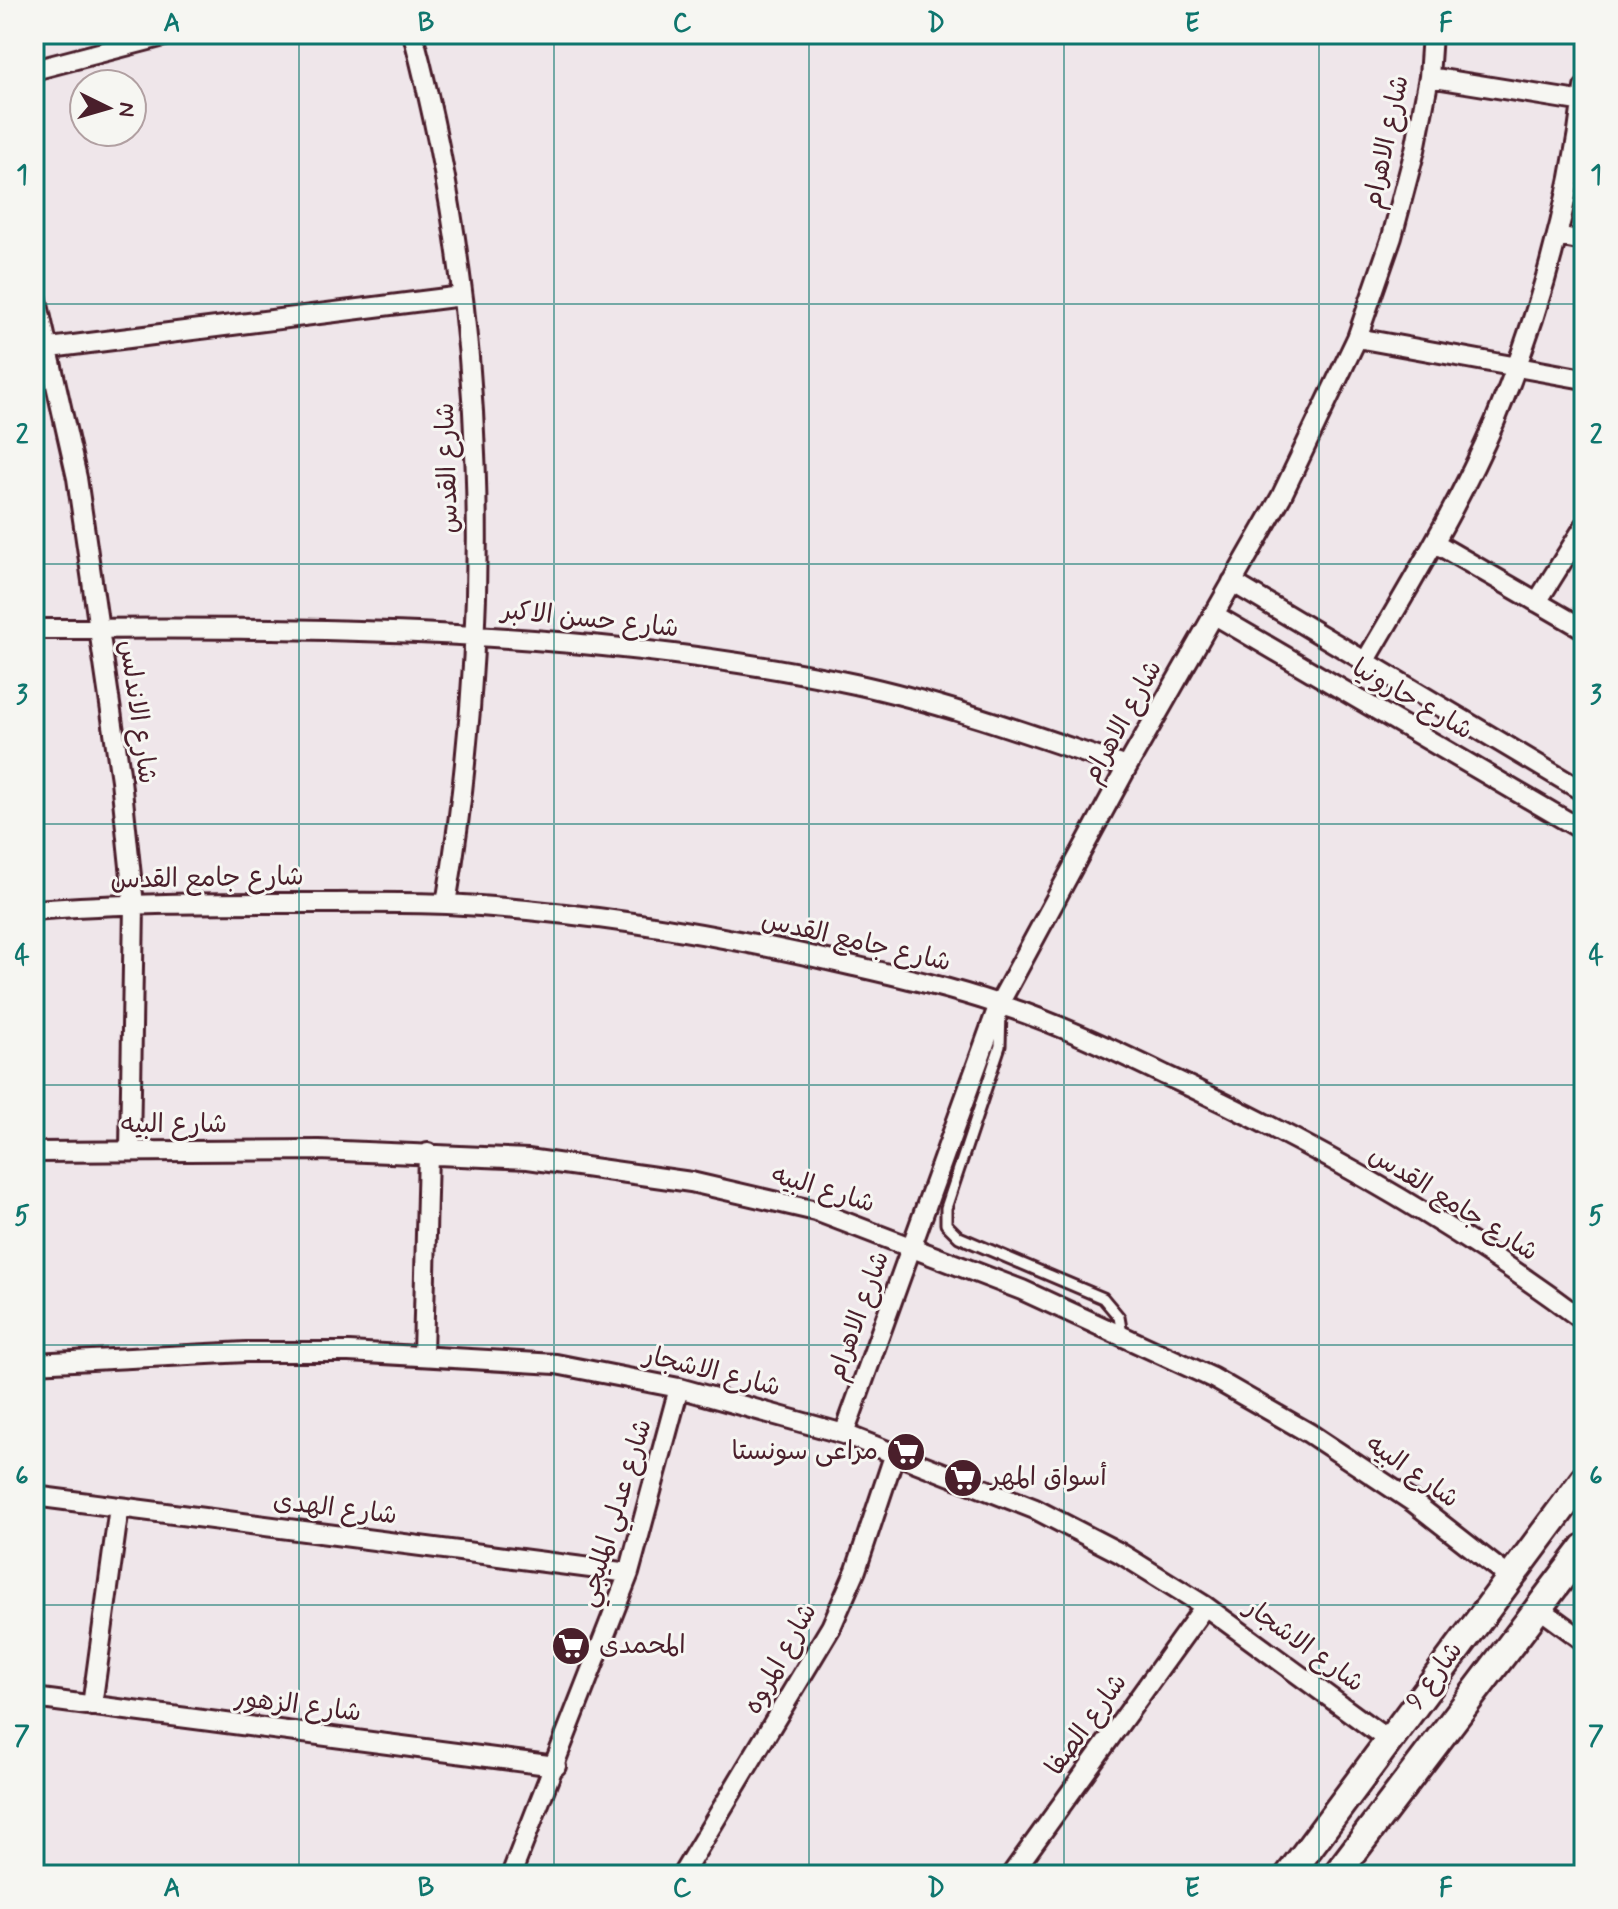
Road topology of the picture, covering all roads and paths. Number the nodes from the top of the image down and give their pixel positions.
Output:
1 (172, 34) edge
2 (413, 34) edge
3 (1432, 34) edge
4 (34, 70) edge
5 (1429, 77) junction
6 (1583, 97) edge
7 (1557, 236) junction
8 (1584, 241) edge
9 (34, 287) edge
10 (462, 296) junction
11 (1357, 338) junction
12 (42, 349) edge
13 (1516, 366) junction
14 (1584, 379) edge
15 (1584, 527) edge
16 (1435, 543) junction
17 (1232, 582) junction
18 (1537, 602) junction
19 (1213, 614) junction
20 (34, 629) edge
21 (100, 629) junction
22 (1584, 629) edge
23 (477, 635) junction
24 (1365, 662) junction
25 (1127, 767) junction
26 (1584, 792) edge
27 (1584, 831) edge
28 (446, 904) junction
29 (134, 905) junction
30 (34, 910) edge
31 (999, 1004) junction
32 (130, 1150) junction
33 (34, 1152) edge
34 (428, 1153) junction
35 (912, 1247) junction
36 (1584, 1321) edge
37 (1122, 1334) junction
38 (423, 1355) junction
39 (34, 1363) edge
40 (679, 1388) junction
41 (844, 1434) junction
42 (895, 1453) junction
43 (1584, 1479) edge
44 (34, 1496) edge
45 (119, 1507) junction
46 (1584, 1548) edge
47 (629, 1573) junction
48 (1509, 1577) junction
49 (1205, 1606) junction
50 (1539, 1608) junction
51 (1584, 1641) edge
52 (34, 1698) edge
53 (92, 1706) junction
54 (1388, 1740) junction
55 (556, 1766) junction
56 (511, 1875) edge
57 (682, 1875) edge
58 (1011, 1875) edge
59 (1289, 1875) edge
60 (1336, 1875) edge

1 - 4 street
2 - 10 street, شارع القدس
3 - 5 street, شارع الاهرام
5 - 6 street
5 - 11 street, شارع الاهرام
6 - 7 street
7 - 8 street
7 - 13 street
9 - 12 street, شارع الاندلس
10 - 12 street
10 - 23 street, شارع القدس
11 - 13 street
11 - 17 street, شارع الاهرام
12 - 21 street, شارع الاندلس
13 - 14 street
13 - 16 street
15 - 18 street
16 - 18 street
16 - 24 street
17 - 19 street, شارع الاهرام
17 - 24 street, شارع حارونيا
18 - 22 street
19 - 25 street, شارع الاهرام
19 - 27 street, شارع حارونيا
20 - 21 street, شارع حسن الاكبر
21 - 23 street, شارع حسن الاكبر
21 - 29 street, شارع الاندلس
23 - 25 street, شارع حسن الاكبر
23 - 28 street, شارع القدس
24 - 26 street, شارع حارونيا
25 - 31 street, شارع الاهرام
28 - 29 street, شارع جامع القدس
28 - 31 street, شارع جامع القدس
29 - 30 street, شارع جامع القدس
29 - 32 street, شارع الاندلس
31 - 35 street, شارع الاهرام
31 - 36 street, شارع جامع القدس
31 - 37 lane
32 - 33 street, شارع البيه
32 - 34 street, شارع البيه
34 - 35 street, شارع البيه
34 - 38 street
35 - 37 street, شارع البيه
35 - 41 street, شارع الاهرام
37 - 48 street, شارع البيه
38 - 39 street, شارع الاشجار
38 - 40 street, شارع الاشجار
40 - 41 street, شارع الاشجار
40 - 47 street, شارع عدلي المليجي
41 - 42 street, شارع الاشجار
42 - 49 street, شارع الاشجار
42 - 57 street, شارع المروه
43 - 48 main road, شارع 9
44 - 45 street, شارع الهدى
45 - 47 street, شارع الهدى
45 - 53 street
46 - 50 main road, شارع 9
47 - 55 street, شارع عدلي المليجي
48 - 54 main road, شارع 9
49 - 54 street, شارع الاشجار
49 - 58 street, شارع الصفا
50 - 51 street
50 - 60 main road, شارع 9
52 - 53 street, شارع الزهور
53 - 55 street, شارع الزهور
54 - 59 main road, شارع 9
55 - 56 street, شارع عدلي المليجي

